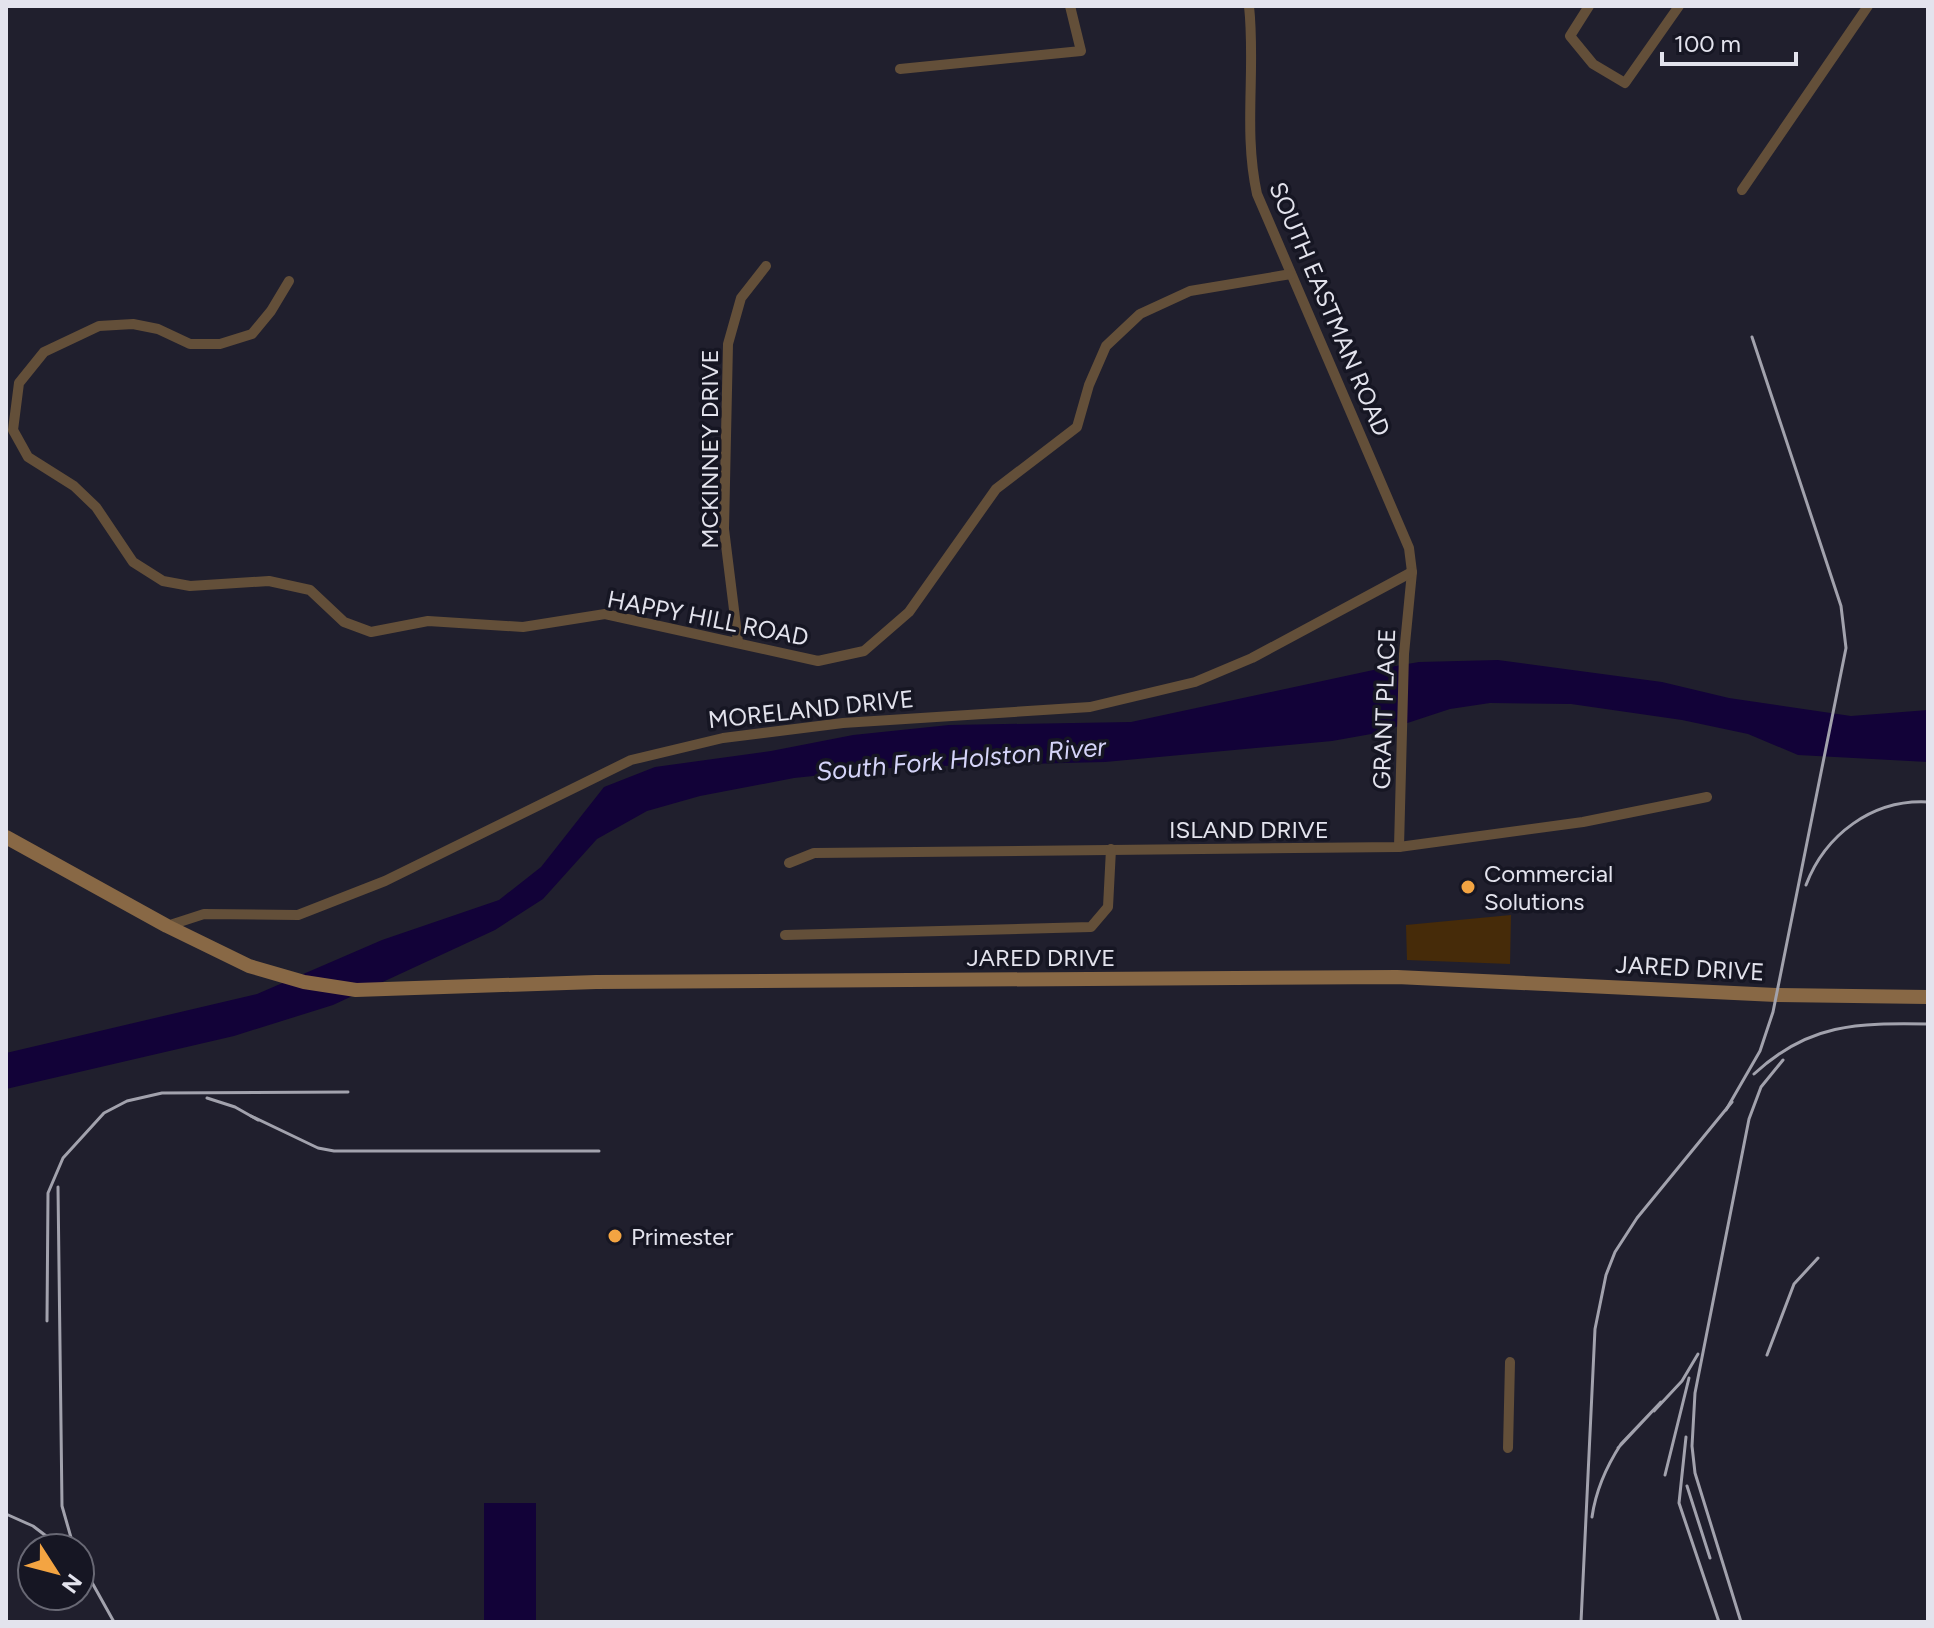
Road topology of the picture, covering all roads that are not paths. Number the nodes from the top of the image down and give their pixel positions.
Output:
1 (1070, 6) edge
2 (1249, 6) edge
3 (1589, 6) edge
4 (1679, 6) edge
5 (1868, 6) edge
6 (900, 69) dead end
7 (1742, 190) dead end
8 (766, 266) dead end
9 (1291, 274) junction
10 (289, 281) dead end
11 (1412, 572) junction
12 (738, 642) junction
13 (1707, 797) dead end
14 (6, 837) edge
15 (1399, 847) junction
16 (1111, 849) junction
17 (789, 863) dead end
18 (167, 926) junction
19 (785, 935) dead end
20 (1928, 997) edge
21 (1510, 1362) dead end
22 (1508, 1448) dead end

1 - 6 street
2 - 9 street, SOUTH EASTMAN ROAD
3 - 4 street
5 - 7 street
8 - 12 street, MCKINNEY DRIVE
9 - 11 street, SOUTH EASTMAN ROAD
9 - 12 street, HAPPY HILL ROAD
10 - 12 street, HAPPY HILL ROAD
11 - 15 street, GRANT PLACE
11 - 18 street, MORELAND DRIVE
13 - 15 street, ISLAND DRIVE
14 - 18 main road
15 - 16 street, ISLAND DRIVE
16 - 17 street, ISLAND DRIVE
16 - 19 street
18 - 20 main road, JARED DRIVE
21 - 22 street

